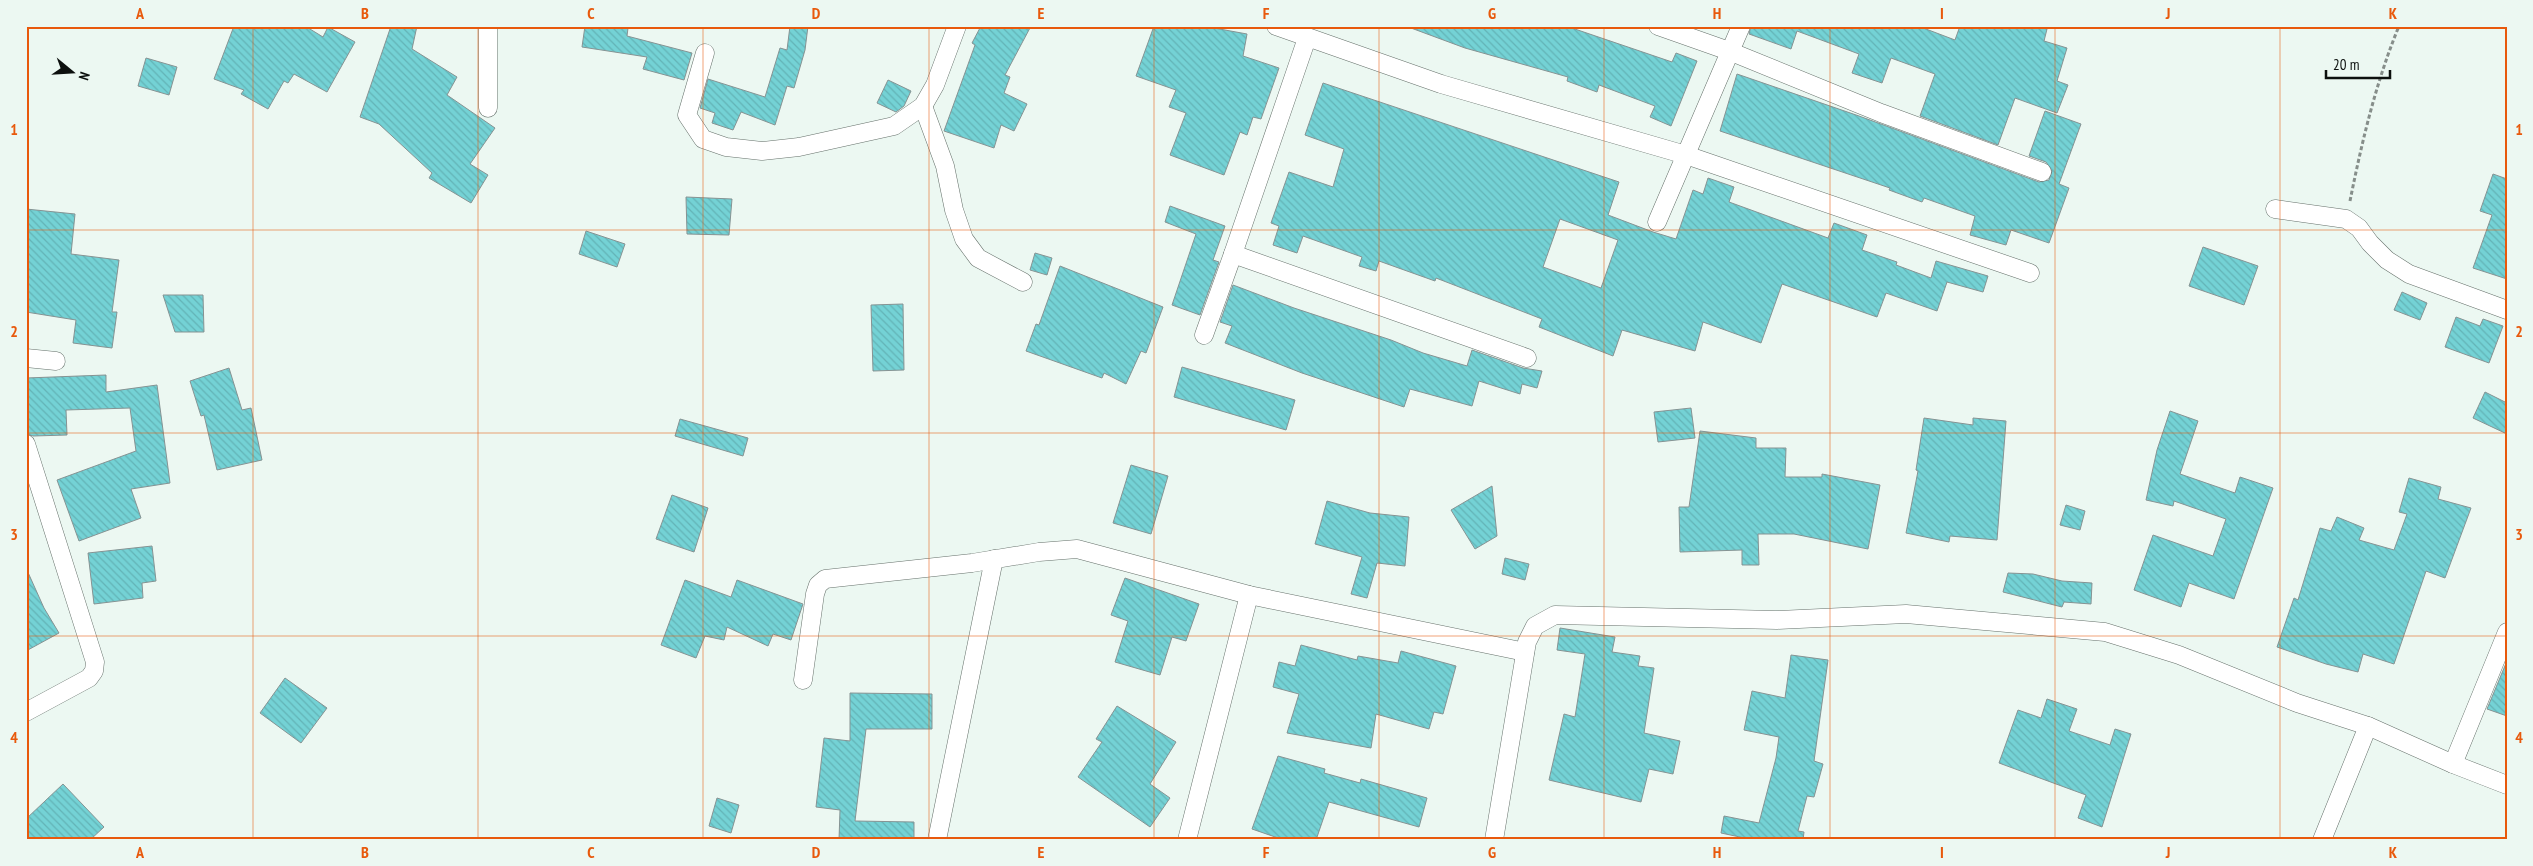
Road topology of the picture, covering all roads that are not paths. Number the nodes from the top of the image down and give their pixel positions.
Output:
1 (488, 26) edge
2 (957, 26) edge
3 (1276, 26) edge
4 (1658, 26) edge
5 (1741, 26) edge
6 (1307, 38) junction
7 (1730, 51) junction
8 (705, 53) dead end
9 (923, 106) junction
10 (488, 108) dead end
11 (1686, 155) junction
12 (2042, 172) dead end
13 (2275, 209) dead end
14 (1657, 222) dead end
15 (1233, 254) junction
16 (2030, 273) dead end
17 (1023, 282) dead end
18 (2507, 310) edge
19 (1204, 335) dead end
20 (26, 358) edge
21 (1527, 358) dead end
22 (56, 361) dead end
23 (26, 444) edge
24 (994, 559) junction
25 (1248, 595) junction
26 (2507, 632) edge
27 (1525, 652) junction
28 (804, 680) dead end
29 (26, 712) edge
30 (2368, 726) junction
31 (2453, 764) junction
32 (2507, 785) edge
33 (937, 840) edge
34 (1188, 840) edge
35 (1494, 840) edge
36 (2322, 840) edge

1 - 10 street
2 - 9 street
3 - 6 street
4 - 7 street
5 - 7 street
6 - 11 street
6 - 15 street
7 - 11 street
7 - 12 street
8 - 9 street
9 - 17 street
11 - 14 street
11 - 16 street
13 - 18 street
15 - 19 street
15 - 21 street
20 - 22 street
23 - 29 street
24 - 25 street
24 - 28 street
24 - 33 street
25 - 27 street
25 - 34 street
26 - 31 street
27 - 30 street
27 - 35 street
30 - 31 street
30 - 36 street
31 - 32 street

